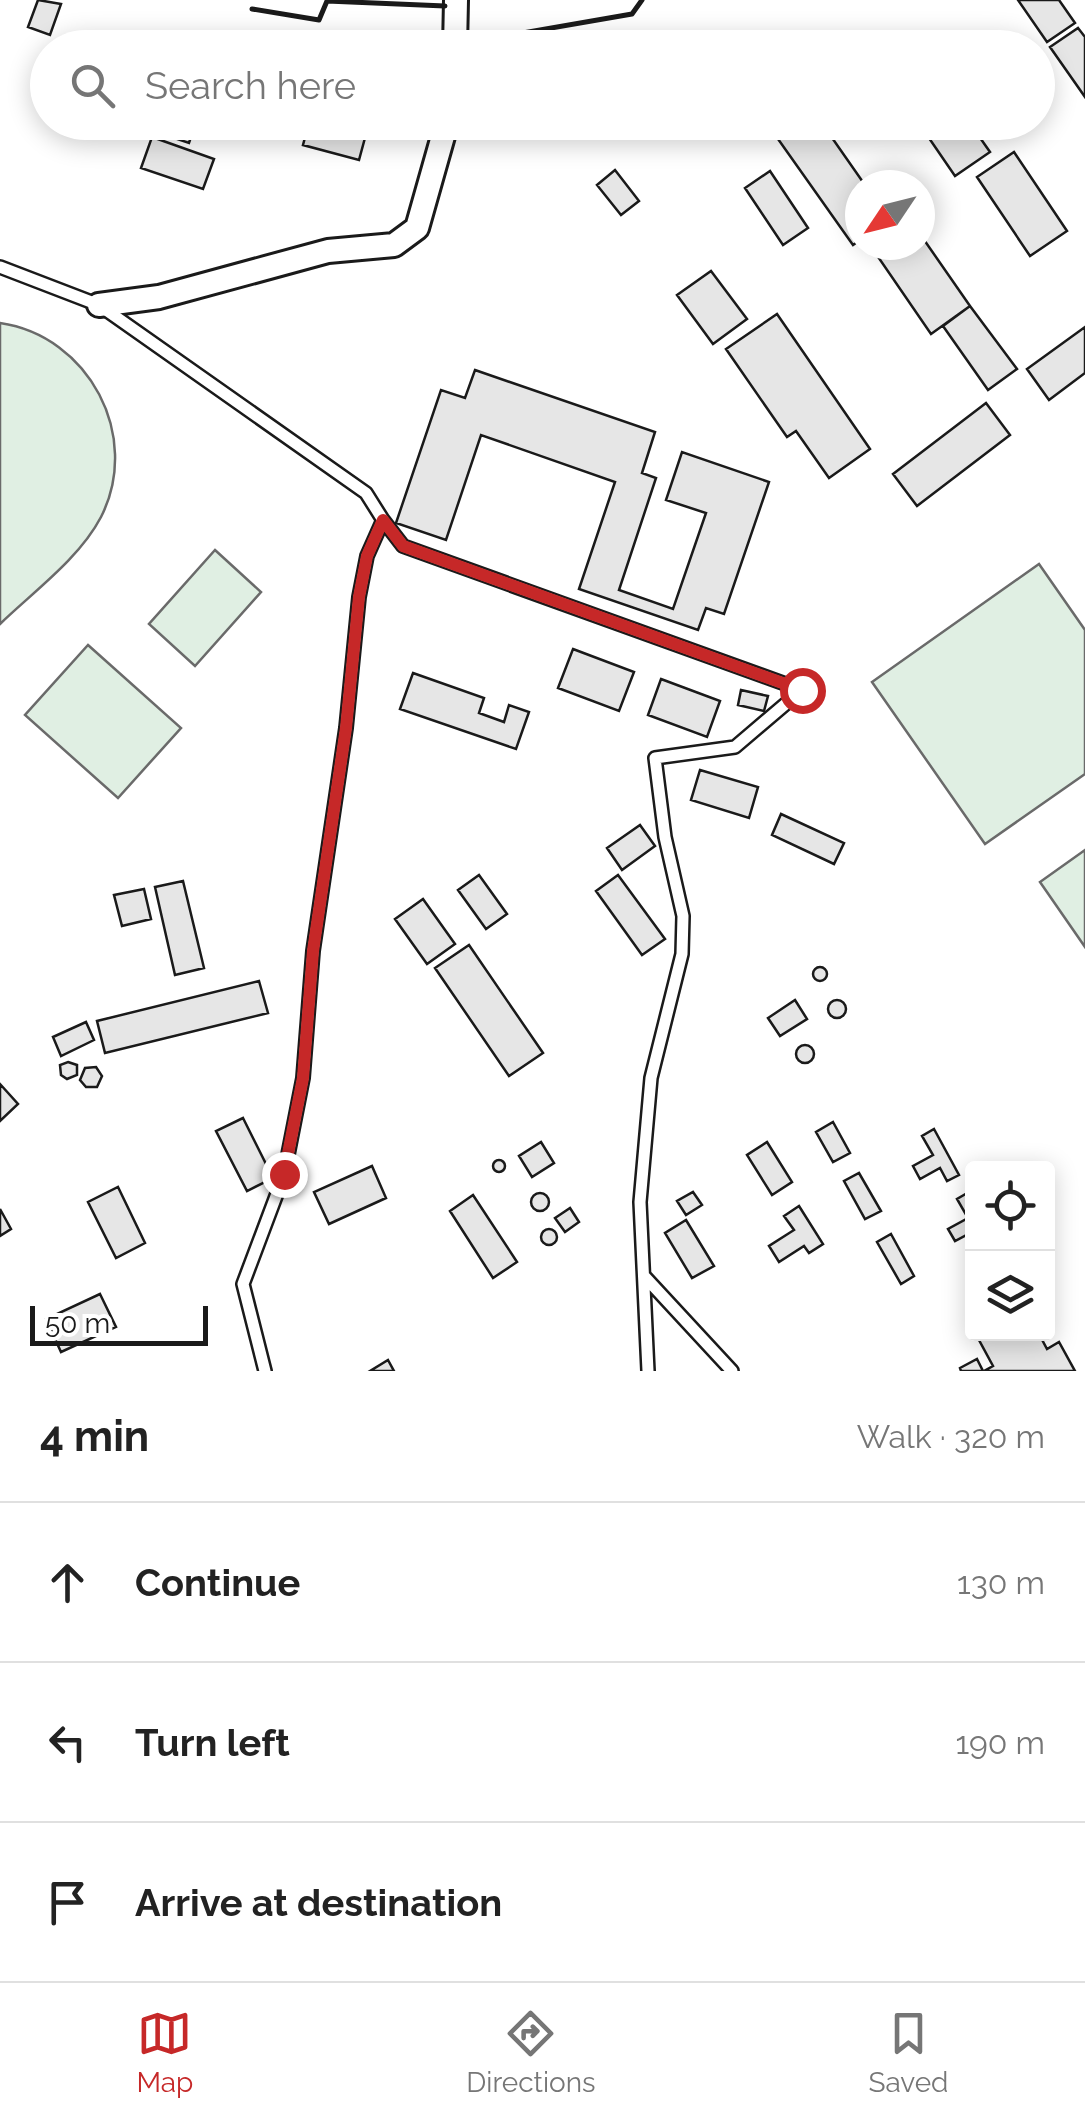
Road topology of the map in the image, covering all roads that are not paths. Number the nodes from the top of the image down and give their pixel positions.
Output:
1 (456, 0) edge
2 (455, 30) edge
3 (442, 140) edge
4 (0, 267) edge
5 (99, 305) junction
6 (383, 520) junction
7 (645, 1277) junction
8 (265, 1371) edge
9 (648, 1371) edge
10 (732, 1371) edge

1 - 2 street
3 - 5 street
4 - 5 lane
5 - 6 lane
6 - 7 lane
6 - 8 lane
7 - 9 lane
7 - 10 lane

